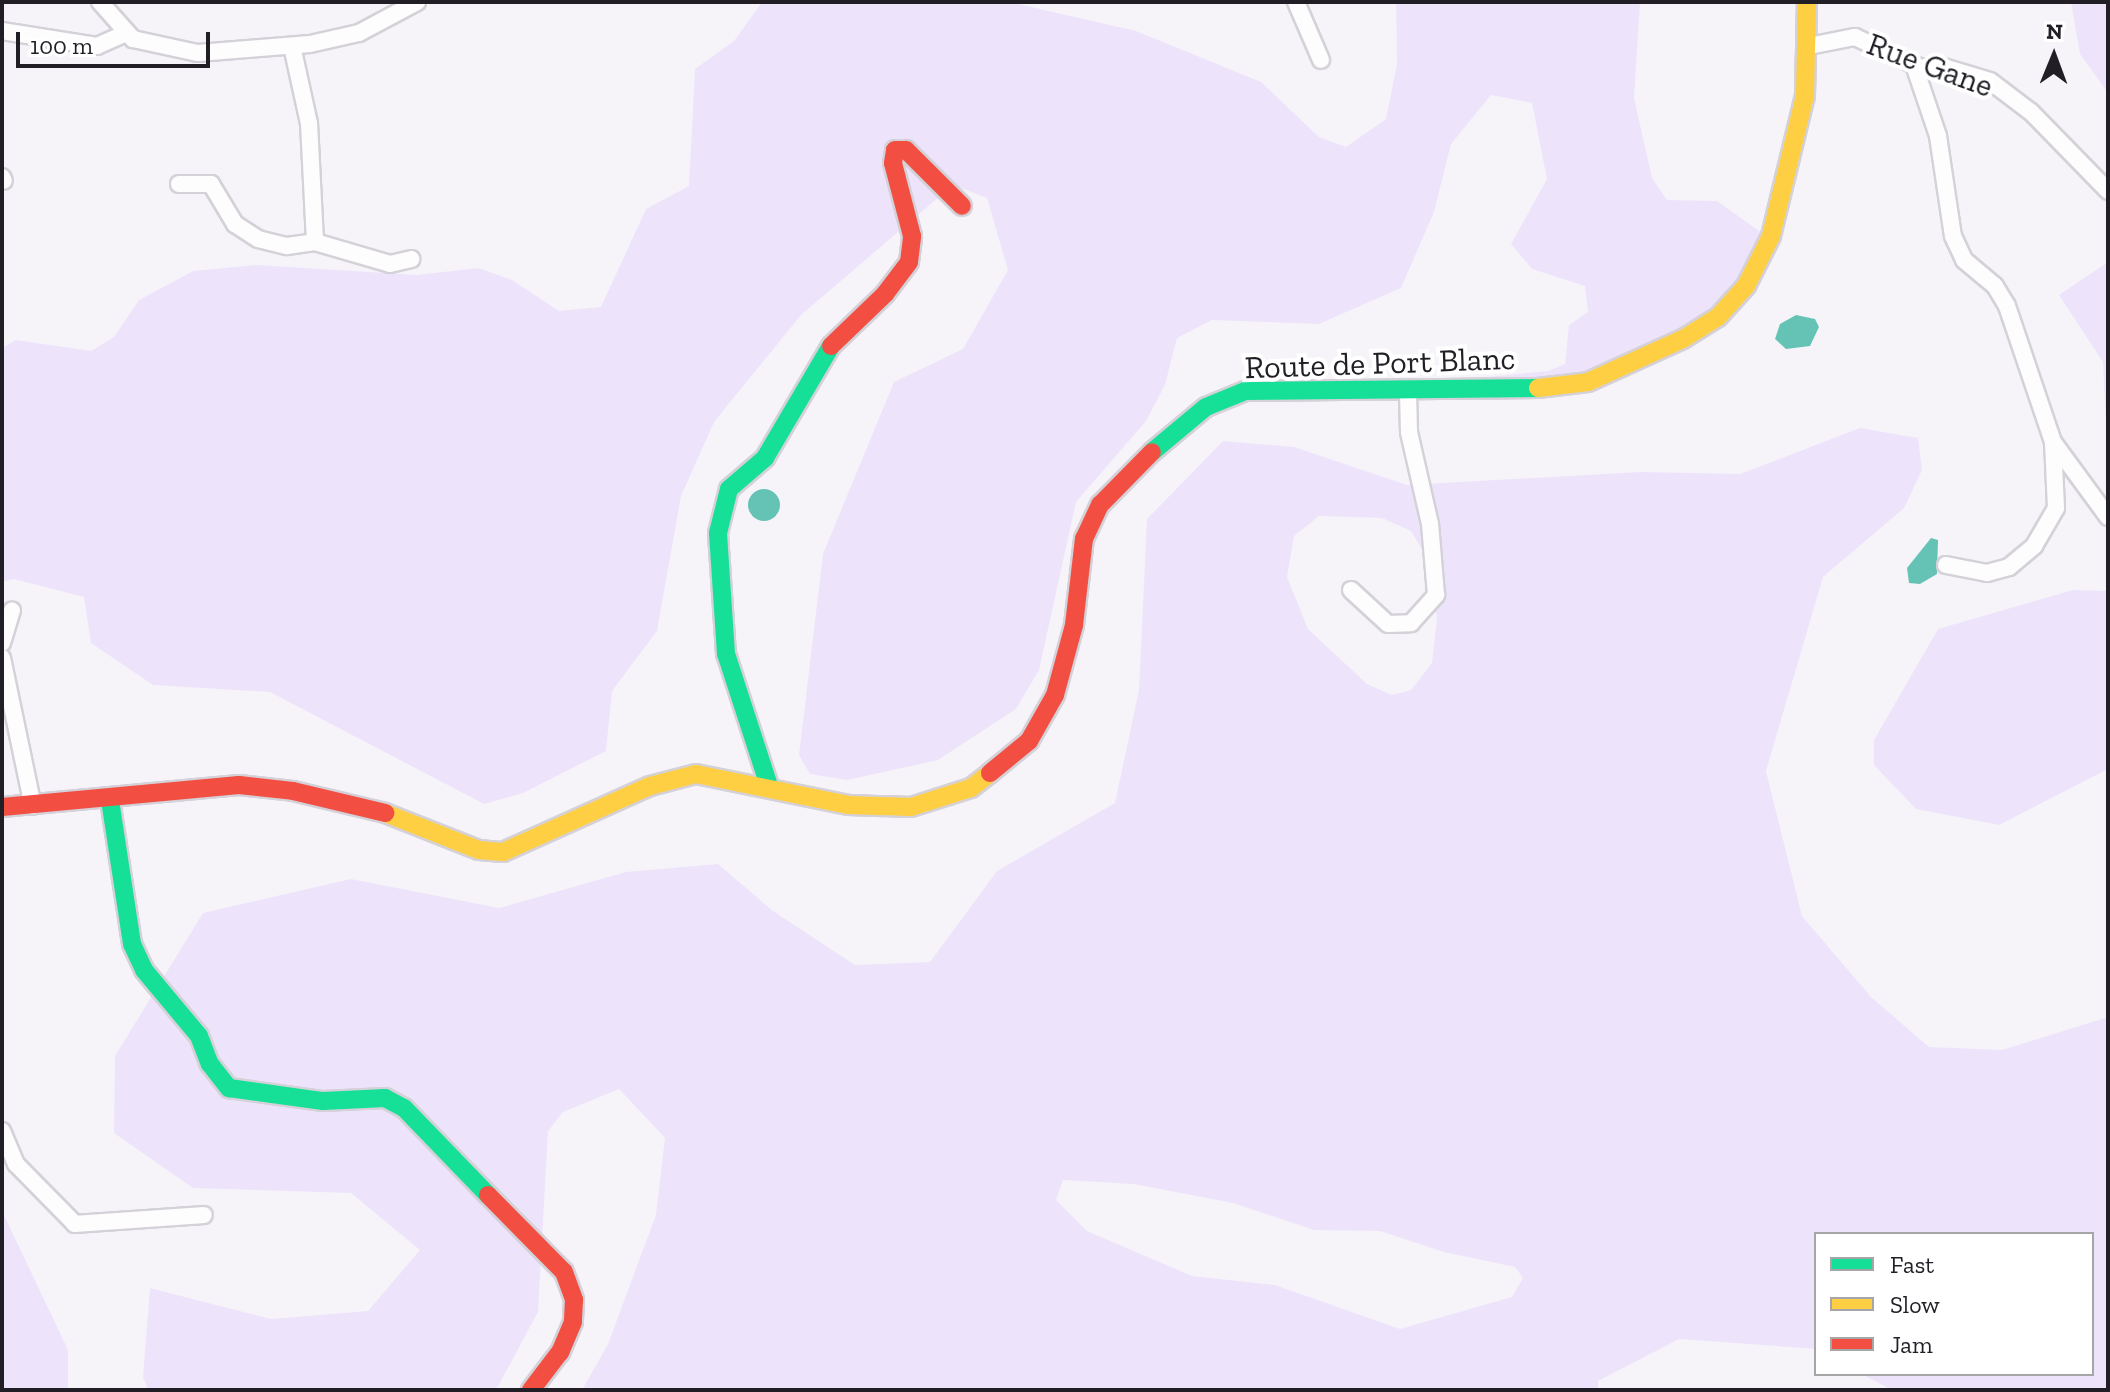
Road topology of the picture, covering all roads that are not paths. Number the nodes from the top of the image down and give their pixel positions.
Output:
1 (100, 2) edge
2 (417, 2) edge
3 (1296, 2) edge
4 (1807, 2) edge
5 (2, 31) edge
6 (126, 33) junction
7 (292, 46) junction
8 (1809, 46) junction
9 (1321, 60) dead end
10 (1914, 65) junction
11 (179, 184) dead end
12 (2108, 191) edge
13 (962, 206) dead end
14 (315, 242) junction
15 (411, 259) dead end
16 (1408, 390) junction
17 (2053, 442) junction
18 (2108, 517) edge
19 (1946, 565) dead end
20 (1351, 590) dead end
21 (12, 611) dead end
22 (2, 643) edge
23 (2, 658) edge
24 (769, 786) junction
25 (110, 800) junction
26 (33, 806) junction
27 (2, 807) edge
28 (2, 1131) edge
29 (204, 1215) dead end
30 (531, 1390) edge

1 - 6 street
2 - 7 street
3 - 9 street
4 - 8 street, Route de Port Blanc
5 - 6 street
6 - 7 street
7 - 14 street
8 - 10 street, Rue Gane
8 - 16 street, Route de Port Blanc
10 - 12 street, Rue Gane
10 - 17 street
11 - 14 street
13 - 24 street
14 - 15 street
16 - 20 street
16 - 24 street, Route de Port Blanc
17 - 18 street
17 - 19 street
21 - 22 street
23 - 26 street
24 - 25 street, Route de Port Blanc
25 - 26 street, Route de Port Blanc
25 - 30 street
26 - 27 street, Route de Port Blanc
28 - 29 street

